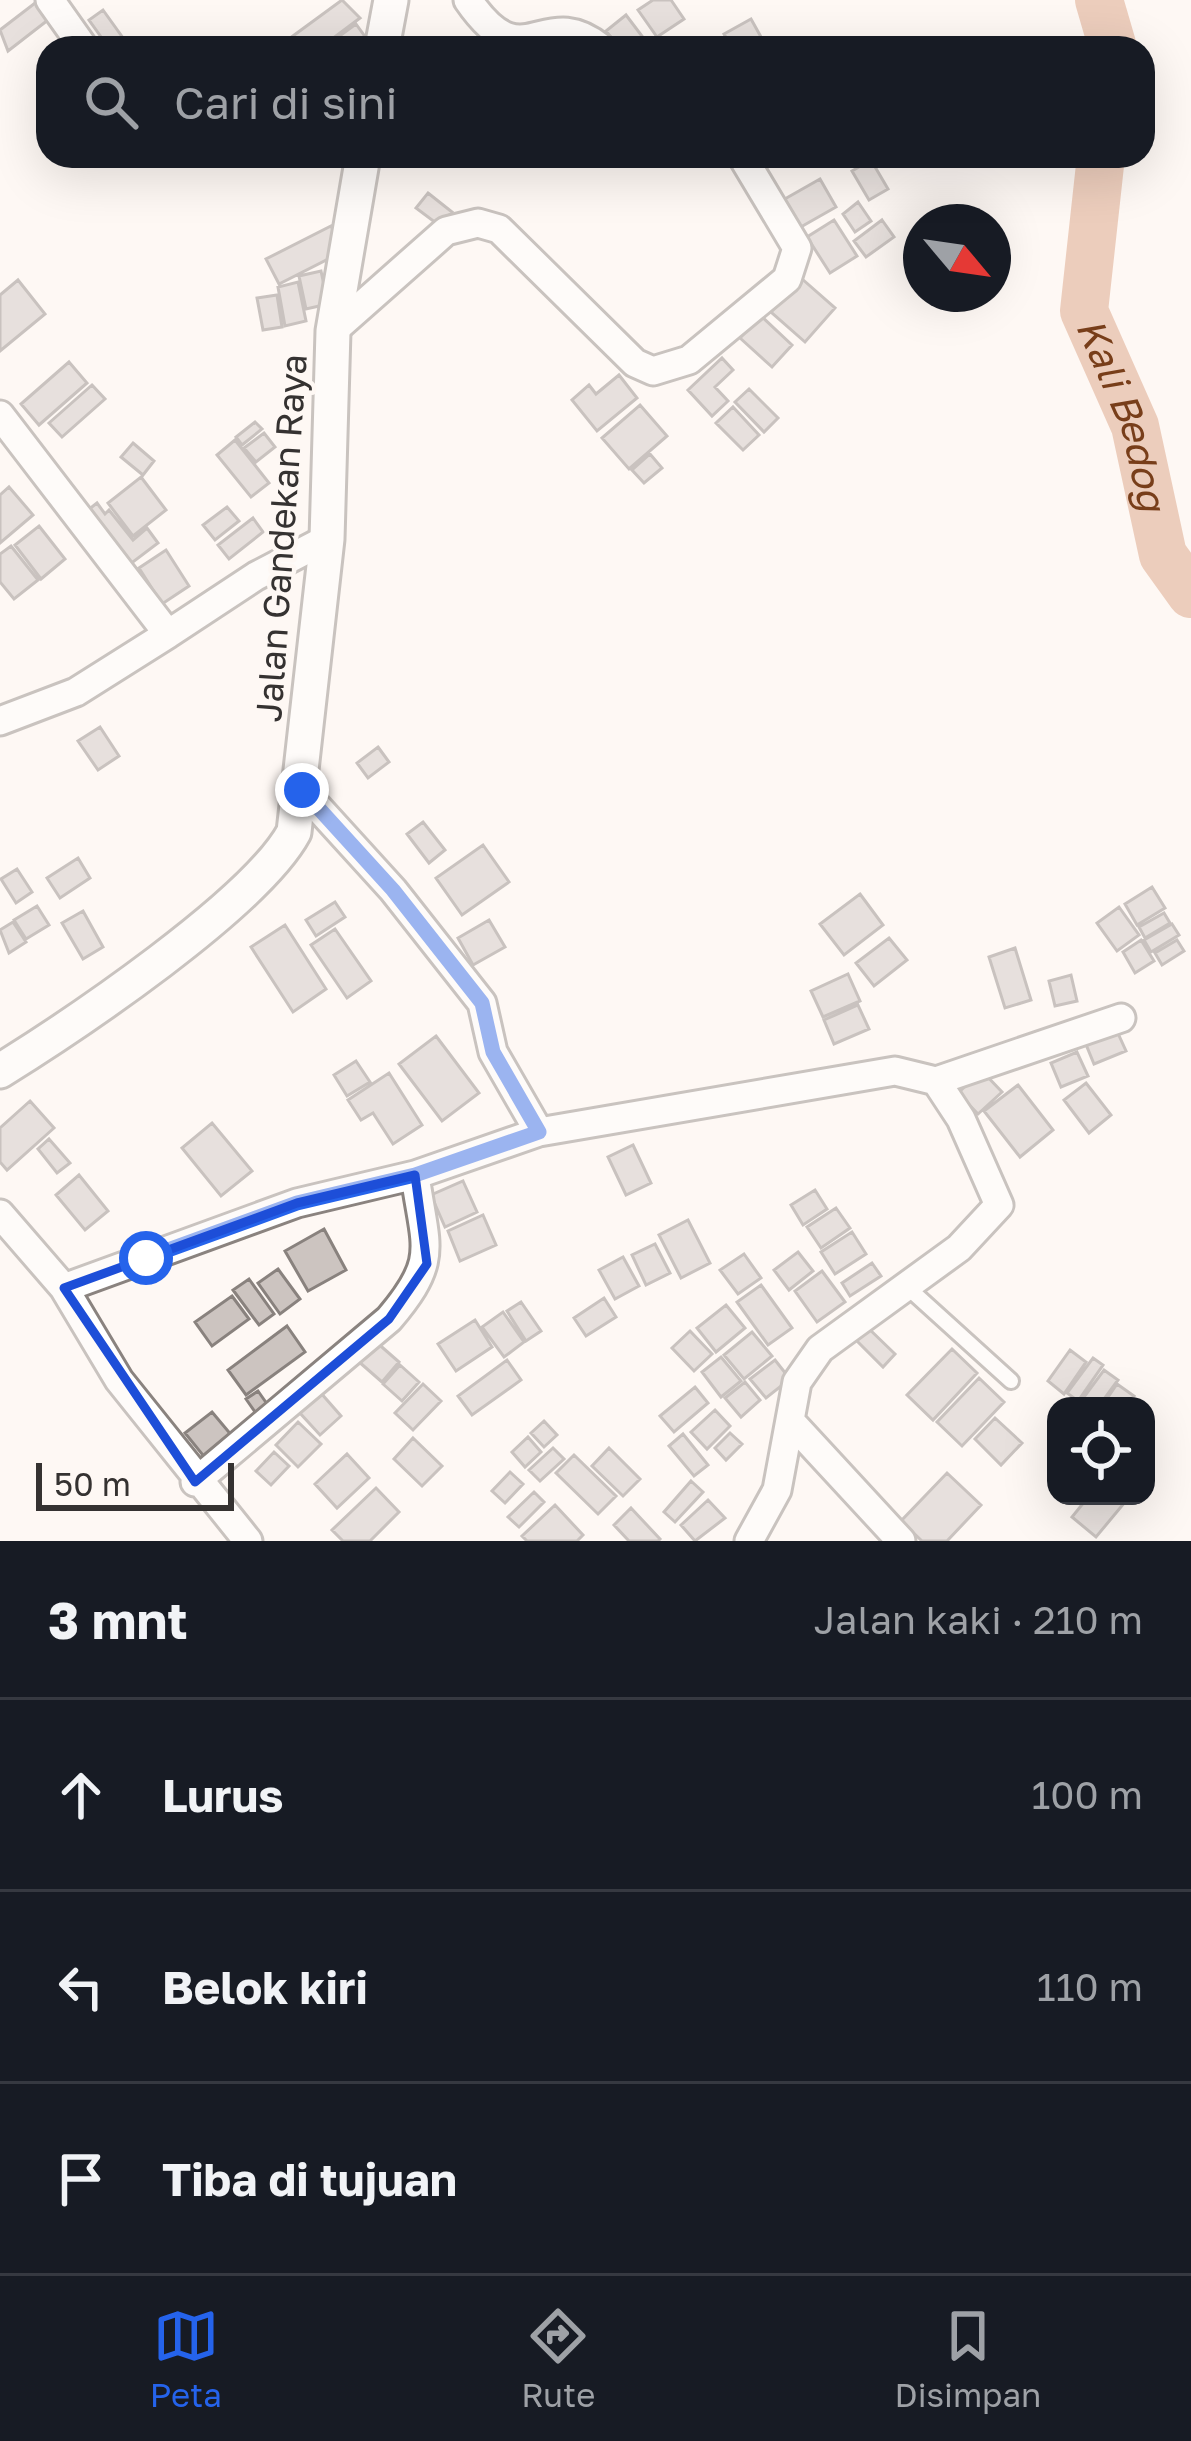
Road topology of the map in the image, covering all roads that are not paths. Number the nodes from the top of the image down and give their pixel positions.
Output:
1 (50, 0) edge
2 (391, 0) edge
3 (467, 0) edge
4 (76, 36) edge
5 (384, 36) edge
6 (590, 36) edge
7 (361, 168) edge
8 (749, 168) edge
9 (333, 331) junction
10 (0, 415) edge
11 (327, 539) junction
12 (168, 634) junction
13 (0, 721) edge
14 (302, 790) junction
15 (1121, 1018) dead end
16 (0, 1071) edge
17 (936, 1082) junction
18 (539, 1132) junction
19 (415, 1175) junction
20 (0, 1214) edge
21 (905, 1286) junction
22 (64, 1288) junction
23 (1011, 1381) dead end
24 (792, 1423) junction
25 (195, 1482) junction
26 (248, 1541) edge
27 (749, 1541) edge
28 (901, 1541) edge

1 - 4 street
2 - 5 street
3 - 6 street
7 - 9 street, Jalan Gandekan Raya
8 - 9 street
9 - 11 street, Jalan Gandekan Raya
10 - 12 street
11 - 12 street
11 - 14 street, Jalan Gandekan Raya
12 - 13 street
14 - 16 street, Jalan Gandekan Raya
14 - 18 street
15 - 17 street
17 - 18 street
17 - 21 street
18 - 19 street
19 - 22 street
19 - 25 street
20 - 22 street
21 - 23 lane
21 - 24 street
22 - 25 street
24 - 27 street
24 - 28 street
25 - 26 street

